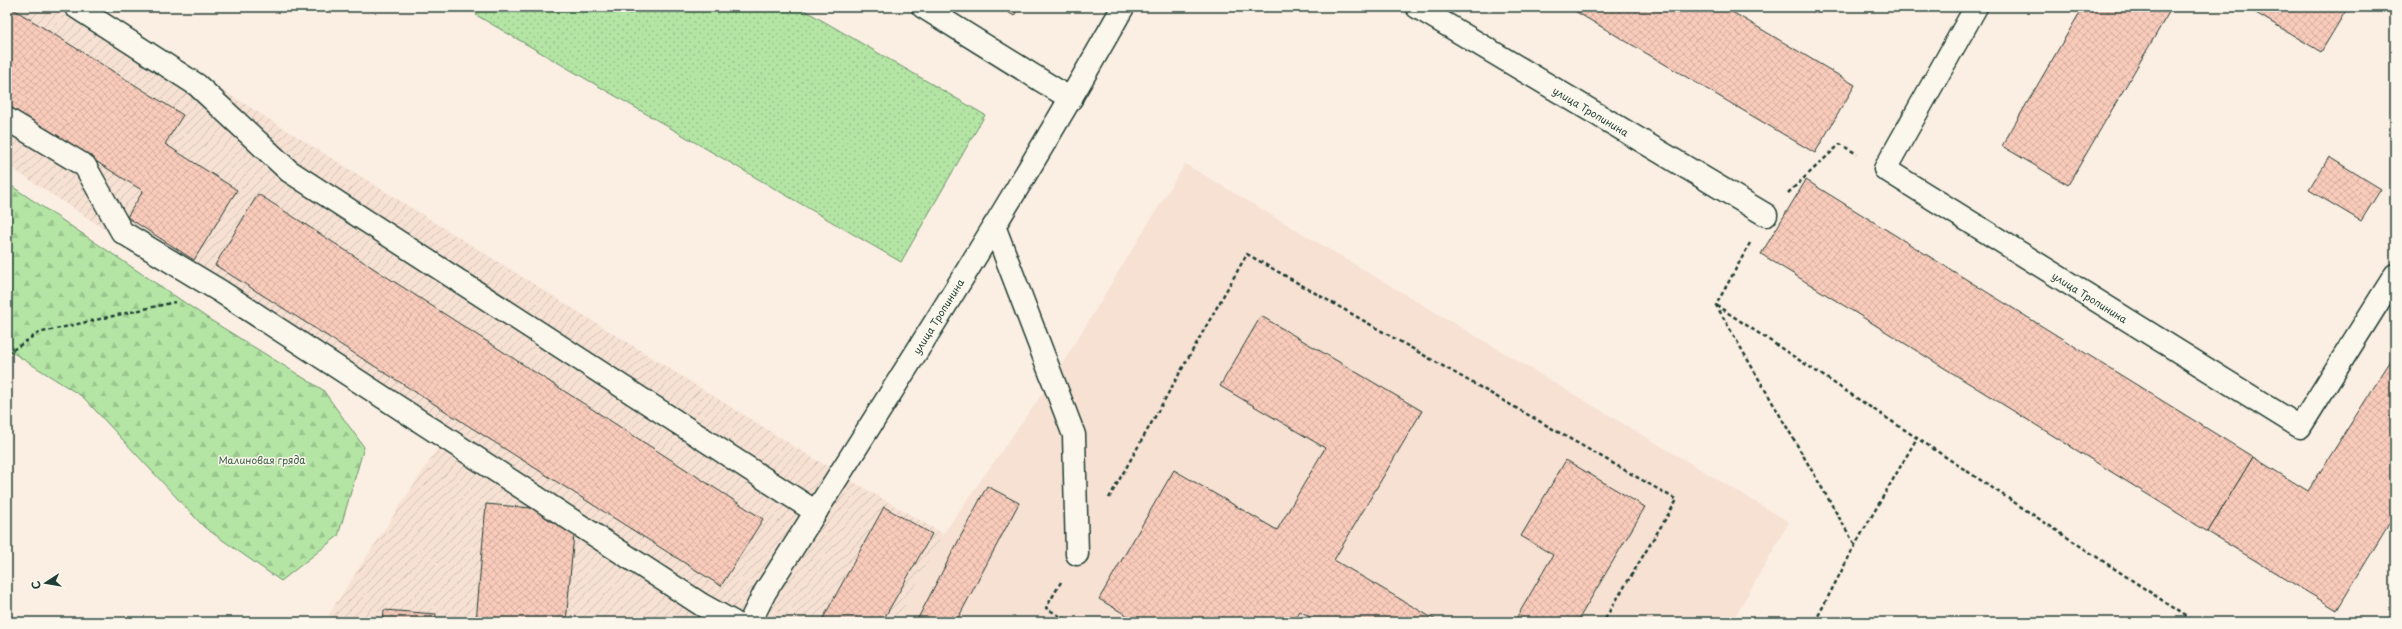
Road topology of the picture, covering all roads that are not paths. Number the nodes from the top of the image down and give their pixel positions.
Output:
1 (76, 7) edge
2 (923, 7) edge
3 (1123, 7) edge
4 (1416, 7) edge
5 (1976, 7) edge
6 (1071, 99) junction
7 (7, 118) edge
8 (1766, 215) road end
9 (994, 226) junction
10 (2395, 275) edge
11 (816, 512) junction
12 (1077, 554) road end
13 (733, 622) edge
14 (750, 622) edge

1 - 11 lane
2 - 6 lane
3 - 6 lane, улица Тропинина
4 - 8 lane, улица Тропинина
5 - 10 lane, улица Тропинина
6 - 9 lane, улица Тропинина
7 - 13 lane
9 - 11 lane, улица Тропинина
9 - 12 lane
11 - 14 lane, улица Тропинина

